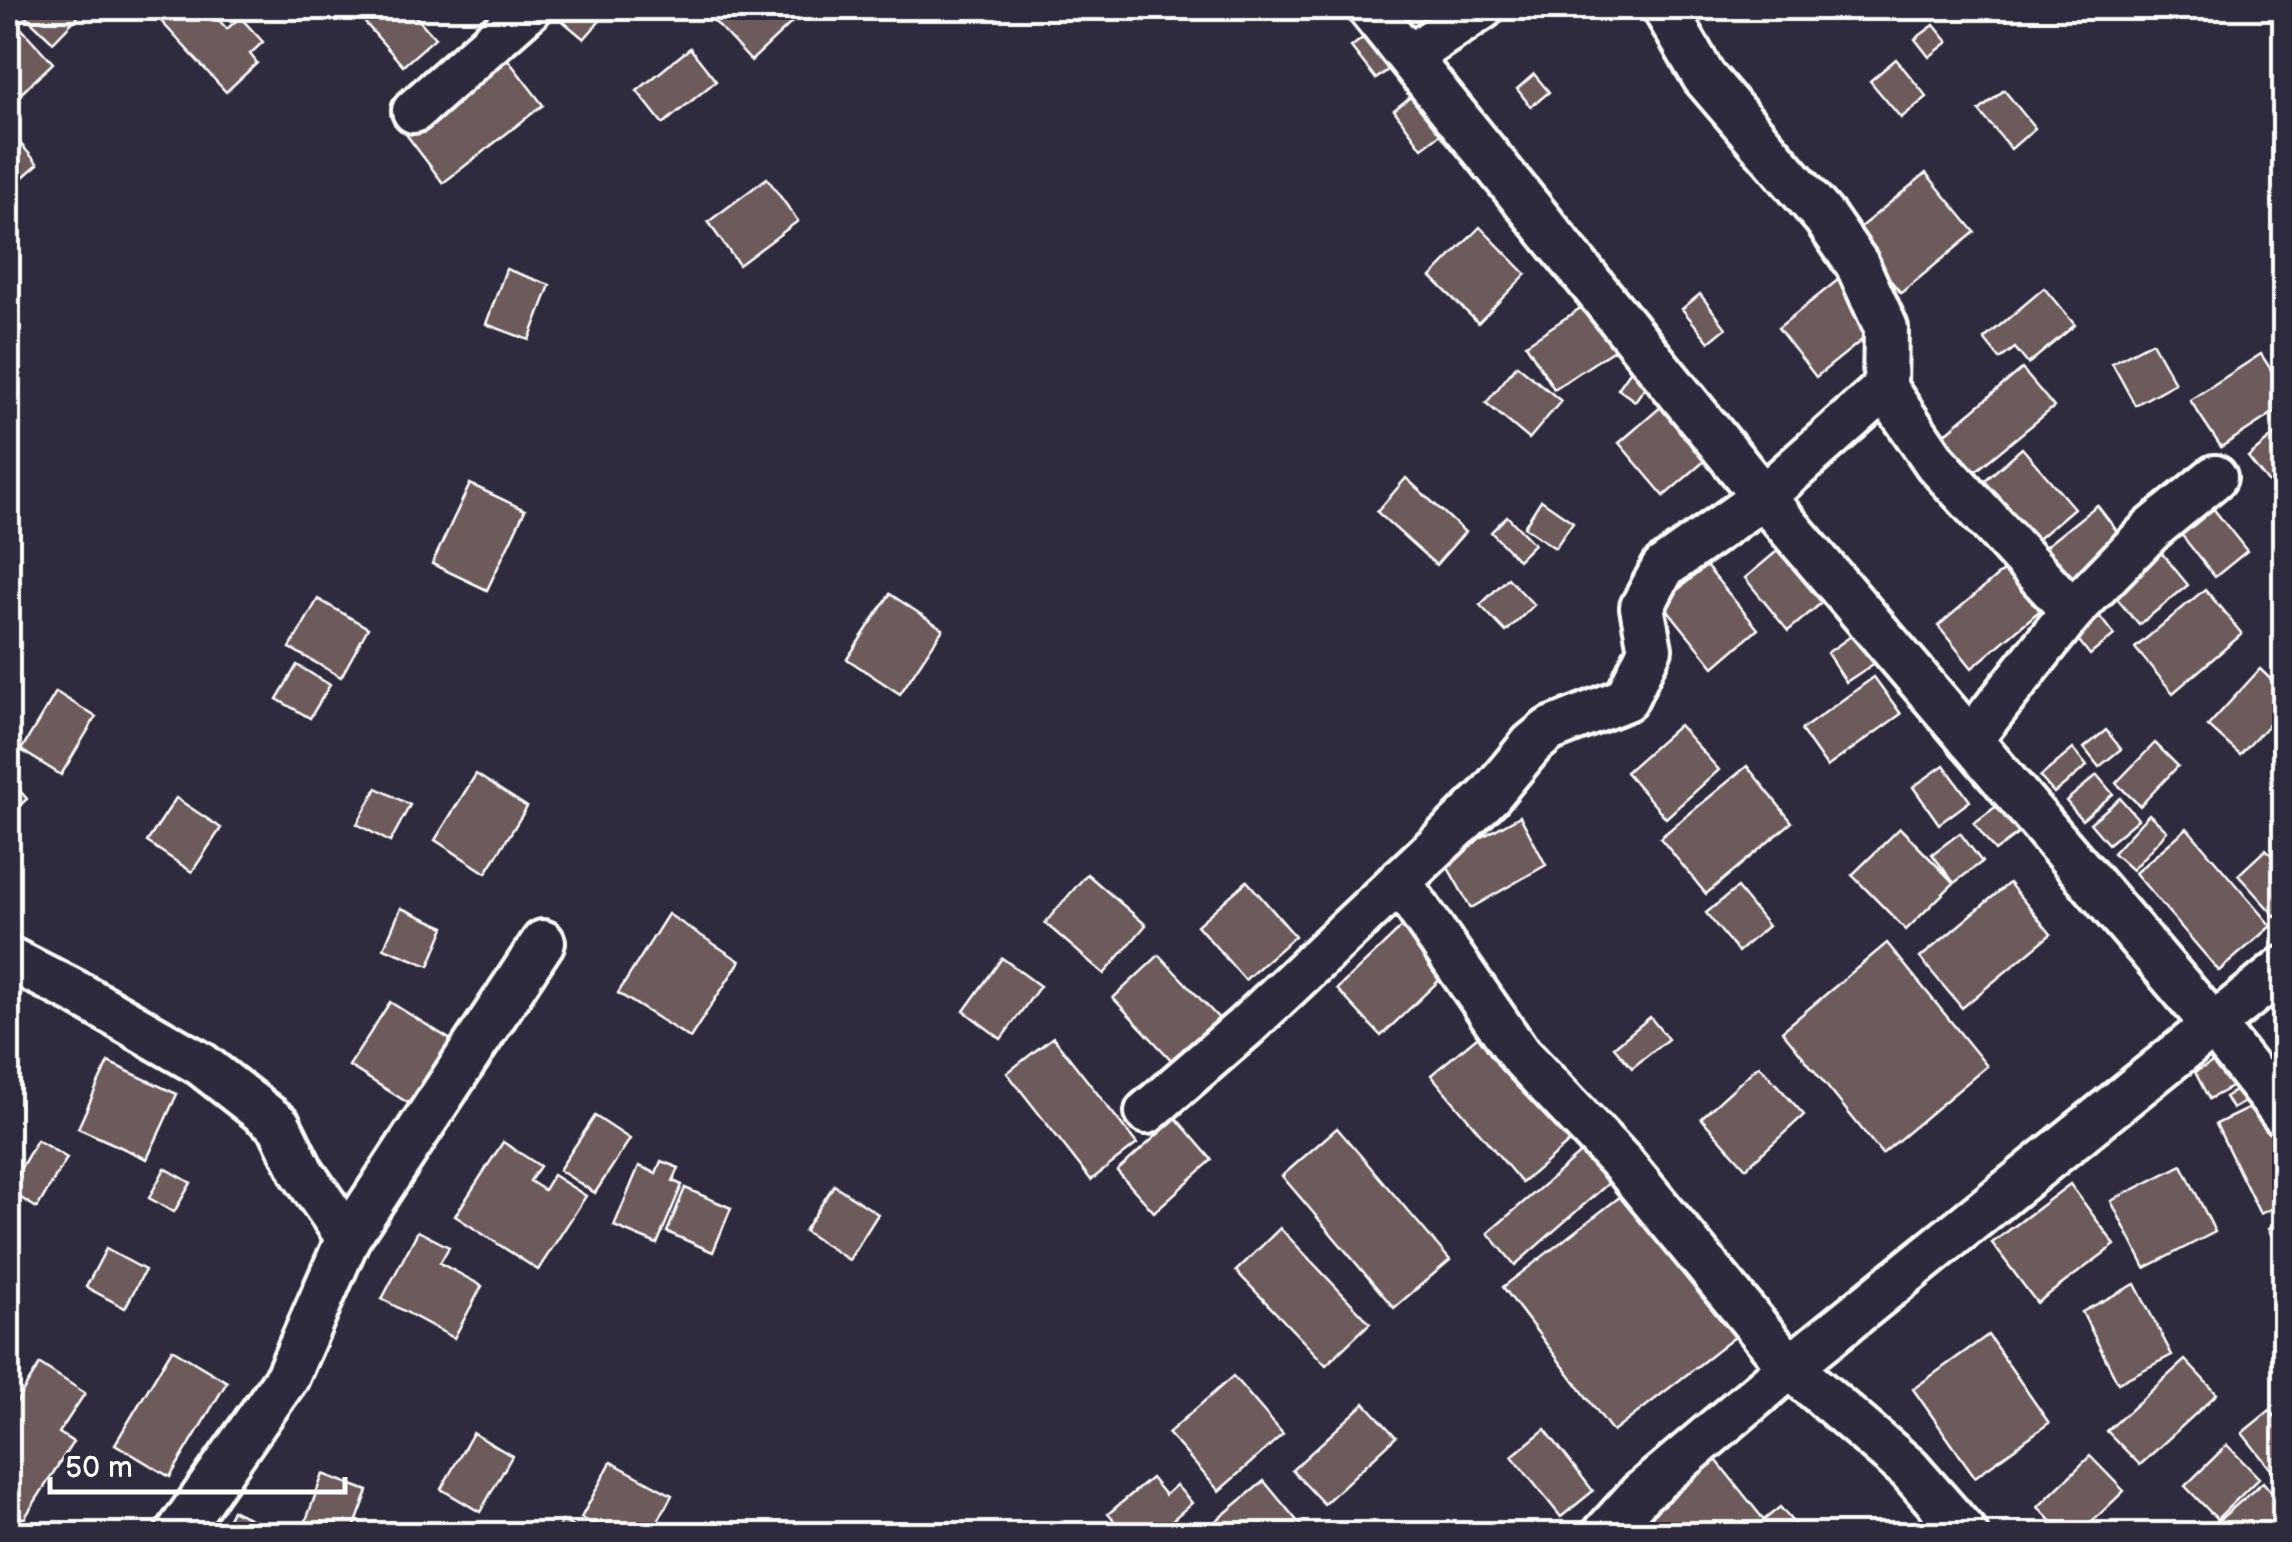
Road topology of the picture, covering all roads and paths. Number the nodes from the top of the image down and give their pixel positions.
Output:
1 (530, 8) edge
2 (1370, 8) edge
3 (1482, 8) edge
4 (1664, 8) edge
5 (1410, 56) junction
6 (414, 112) dead end
7 (1885, 388) junction
8 (2215, 477) dead end
9 (1763, 497) junction
10 (2072, 611) junction
11 (1970, 740) junction
12 (1399, 881) junction
13 (544, 942) dead end
14 (8, 958) edge
15 (2284, 968) edge
16 (2214, 1026) junction
17 (1147, 1112) dead end
18 (2284, 1115) edge
19 (348, 1238) junction
20 (1790, 1367) junction
21 (177, 1534) edge
22 (1604, 1534) edge
23 (1966, 1534) edge

1 - 6 street
2 - 5 street
3 - 5 street
4 - 7 street
5 - 9 street
7 - 9 street
7 - 10 street
8 - 10 street
9 - 11 street
9 - 12 street
10 - 11 street
11 - 16 street
12 - 17 street
12 - 20 street
13 - 19 street
14 - 19 street
15 - 16 street
16 - 18 street
16 - 20 street
19 - 21 street
20 - 22 street
20 - 23 street

